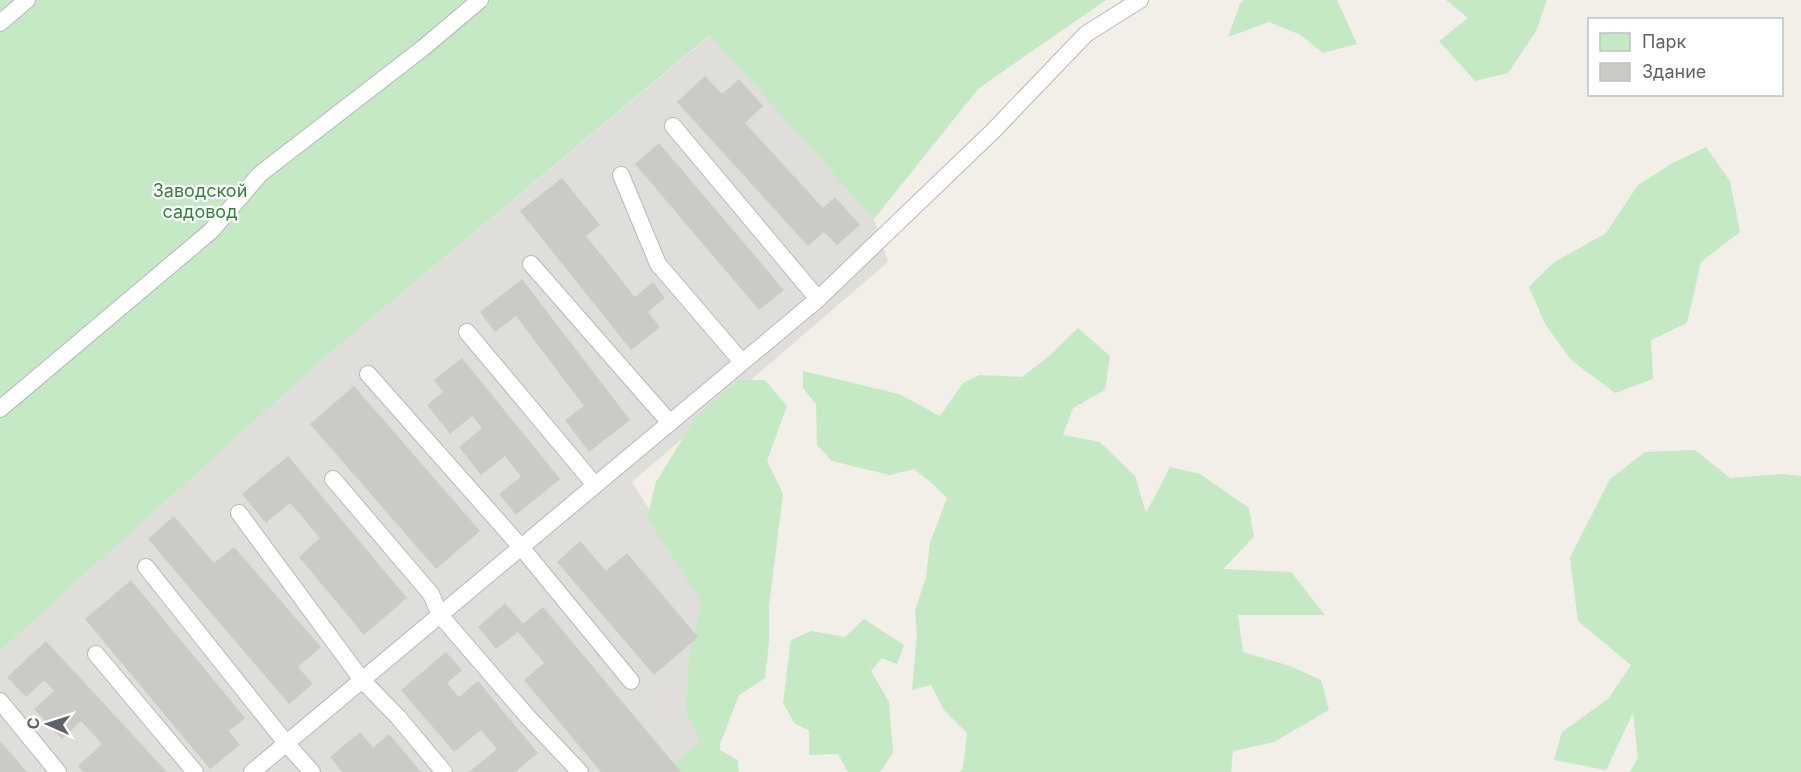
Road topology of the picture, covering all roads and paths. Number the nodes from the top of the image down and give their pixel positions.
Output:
1 (27, 0) edge
2 (480, 0) edge
3 (1140, 0) edge
4 (0, 23) edge
5 (674, 126) dead end
6 (621, 175) dead end
7 (531, 264) dead end
8 (818, 299) junction
9 (467, 332) dead end
10 (742, 362) junction
11 (368, 374) dead end
12 (0, 409) edge
13 (670, 423) junction
14 (333, 479) dead end
15 (594, 485) junction
16 (239, 513) dead end
17 (521, 547) junction
18 (146, 567) dead end
19 (440, 615) junction
20 (96, 654) dead end
21 (362, 680) junction
22 (631, 681) dead end
23 (0, 701) edge
24 (286, 743) junction
25 (58, 772) edge
26 (195, 772) edge
27 (252, 772) edge
28 (312, 772) edge
29 (444, 772) edge
30 (580, 772) edge

1 - 4 lane
2 - 12 lane
3 - 8 lane
5 - 8 lane
6 - 10 lane
7 - 13 lane
8 - 10 lane
9 - 15 lane
10 - 13 lane
11 - 17 lane
13 - 15 lane
14 - 19 lane
15 - 17 lane
16 - 21 lane
17 - 19 lane
17 - 22 lane
18 - 24 lane
19 - 21 lane
19 - 30 lane
20 - 26 lane
21 - 24 lane
21 - 29 lane
23 - 25 lane
24 - 27 lane
24 - 28 lane

